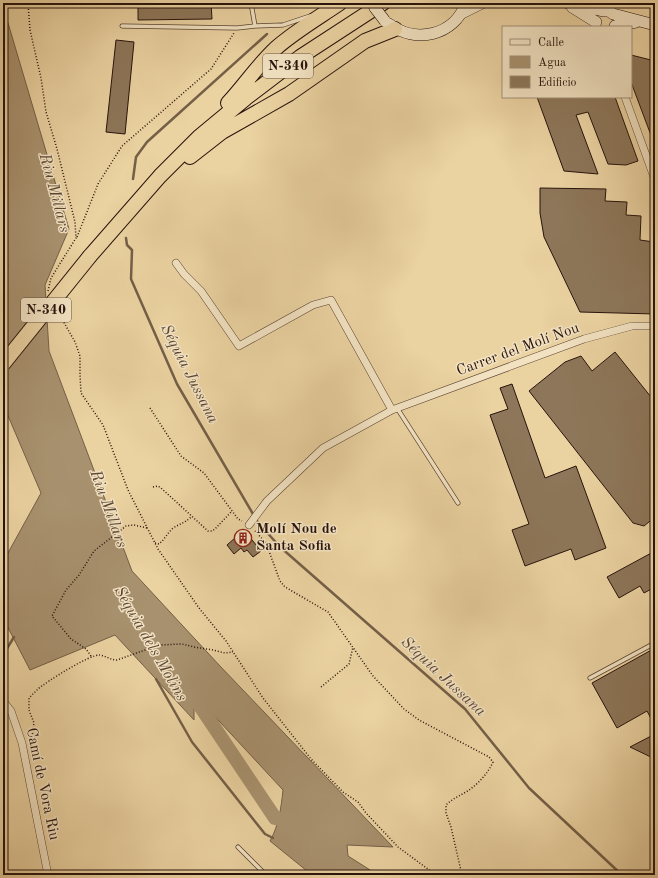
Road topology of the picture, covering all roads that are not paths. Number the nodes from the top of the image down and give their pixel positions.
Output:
1 (250, 3) edge
2 (373, 3) edge
3 (383, 3) edge
4 (482, 3) edge
5 (567, 3) edge
6 (335, 7) edge
7 (464, 8) edge
8 (608, 12) junction
9 (640, 21) junction
10 (390, 25) junction
11 (597, 25) edge
12 (655, 25) edge
13 (122, 26) dead end
14 (255, 26) junction
15 (614, 26) edge
16 (625, 98) edge
17 (199, 137) junction
18 (160, 176) junction
19 (655, 180) edge
20 (176, 262) dead end
21 (655, 326) edge
22 (3, 364) edge
23 (395, 409) junction
24 (458, 503) dead end
25 (249, 525) road end
26 (655, 643) edge
27 (590, 678) dead end
28 (3, 701) edge
29 (238, 847) dead end
30 (48, 875) edge
31 (266, 875) edge

1 - 14 lane
2 - 10 main road, bridge
3 - 17 highway, N-340
4 - 7 main road
5 - 8 main road
5 - 11 main road
6 - 14 lane
6 - 17 highway
7 - 10 main road
8 - 9 main road
8 - 11 main road
8 - 15 main road
9 - 12 main road
9 - 15 main road
10 - 18 highway
13 - 14 lane
16 - 19 street
17 - 18 highway, N-340
18 - 22 highway, N-340, bridge
20 - 23 street
21 - 23 street, Carrer del Molí Nou
23 - 24 lane
23 - 25 street, Carrer del Molí Nou
26 - 27 lane
28 - 30 street, Camí de Vora Riu
29 - 31 lane

